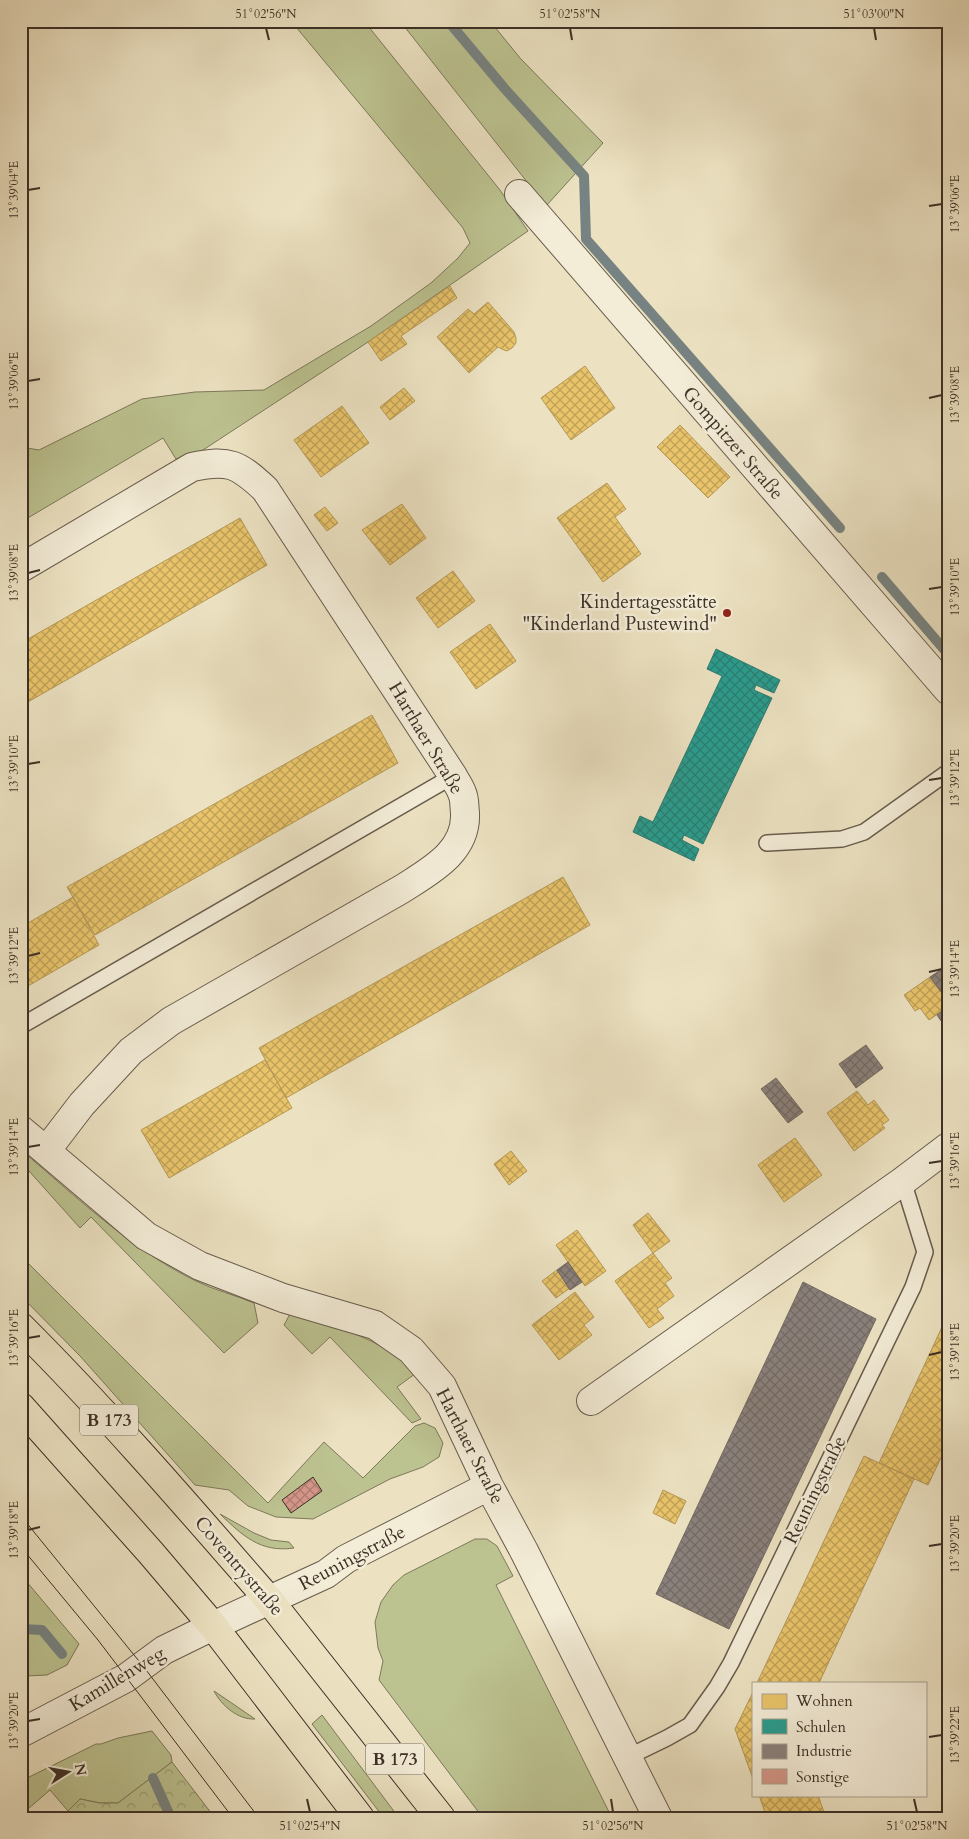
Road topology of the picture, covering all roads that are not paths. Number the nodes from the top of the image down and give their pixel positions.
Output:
1 (519, 194) dead end
2 (21, 568) edge
3 (948, 690) edge
4 (948, 772) edge
5 (454, 776) junction
6 (767, 843) dead end
7 (21, 1026) edge
8 (21, 1130) edge
9 (948, 1147) edge
10 (46, 1151) junction
11 (903, 1181) junction
12 (21, 1327) edge
13 (592, 1401) dead end
14 (21, 1408) edge
15 (489, 1486) junction
16 (269, 1600) junction
17 (213, 1626) junction
18 (21, 1733) edge
19 (628, 1757) junction
20 (360, 1818) edge
21 (442, 1818) edge
22 (658, 1818) edge

1 - 3 street, Gompitzer Straße
2 - 5 street, Harthaer Straße
4 - 6 lane
5 - 7 lane
5 - 10 street, Harthaer Straße
8 - 10 street, Harthaer Straße
9 - 11 street
10 - 15 street, Harthaer Straße
11 - 13 street
11 - 19 lane, Reuningstraße
12 - 16 main road, Coventrystraße / B 173
14 - 17 main road, B 173
15 - 16 street, Reuningstraße
15 - 19 street, Harthaer Straße
16 - 17 street, Reuningstraße
16 - 21 main road, Coventrystraße / B 173
17 - 18 street, Kamillenweg
17 - 20 main road, B 173
19 - 22 street, Harthaer Straße

